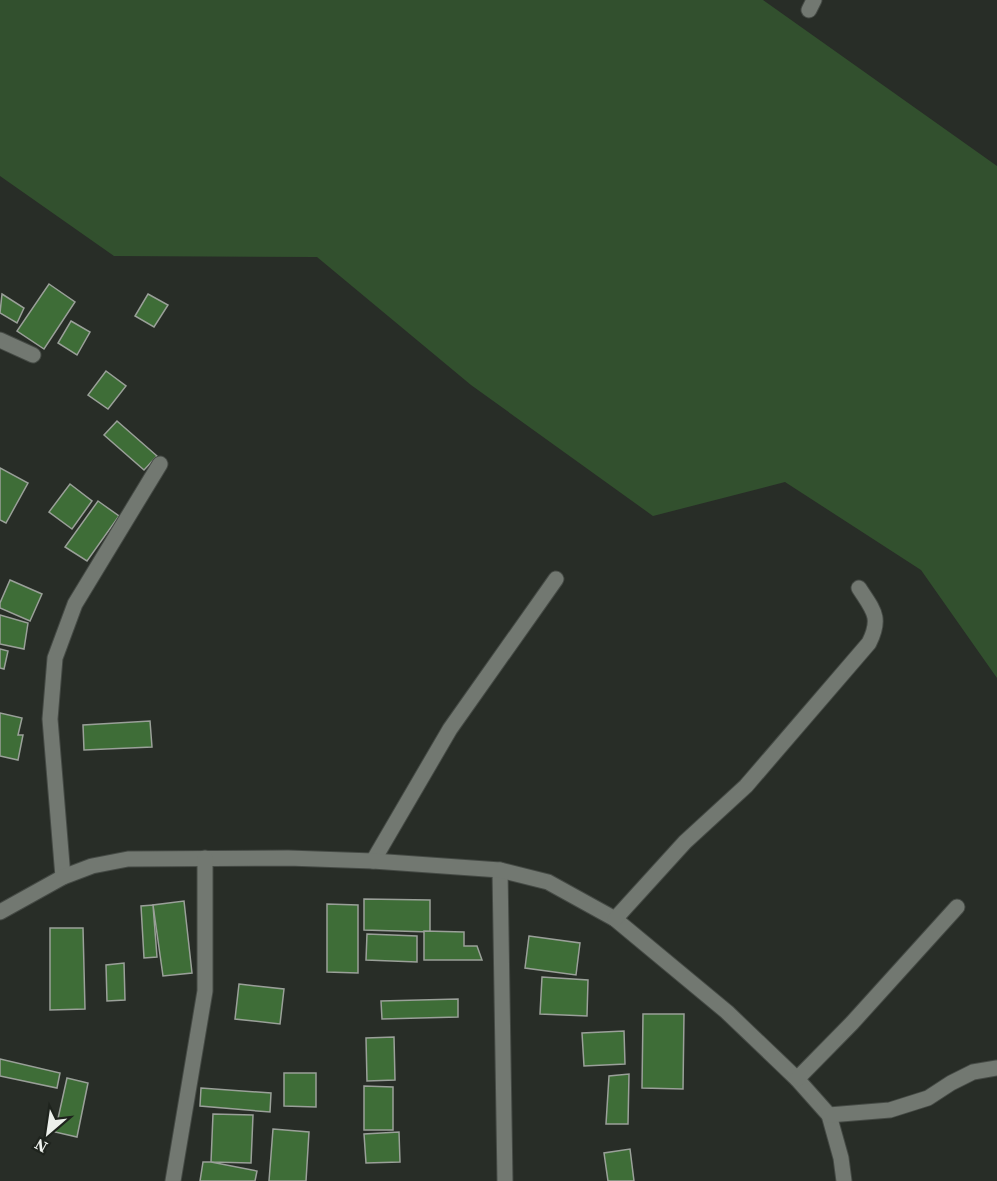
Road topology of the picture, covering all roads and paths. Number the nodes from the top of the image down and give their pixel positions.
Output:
1 (0, 340) edge
2 (33, 355) dead end
3 (160, 464) dead end
4 (556, 579) dead end
5 (859, 588) dead end
6 (206, 858) junction
7 (373, 861) junction
8 (500, 870) junction
9 (63, 877) junction
10 (957, 907) dead end
11 (0, 912) edge
12 (615, 919) junction
13 (997, 1068) edge
14 (797, 1079) junction
15 (828, 1115) junction
16 (173, 1181) edge
17 (505, 1181) edge
18 (844, 1181) edge

1 - 2 street
3 - 9 street
4 - 7 street
5 - 12 street
6 - 7 street
6 - 9 street
6 - 16 street
7 - 8 street
8 - 12 street
8 - 17 street
9 - 11 street
10 - 14 street
12 - 14 street
13 - 15 street
14 - 15 street
15 - 18 street

